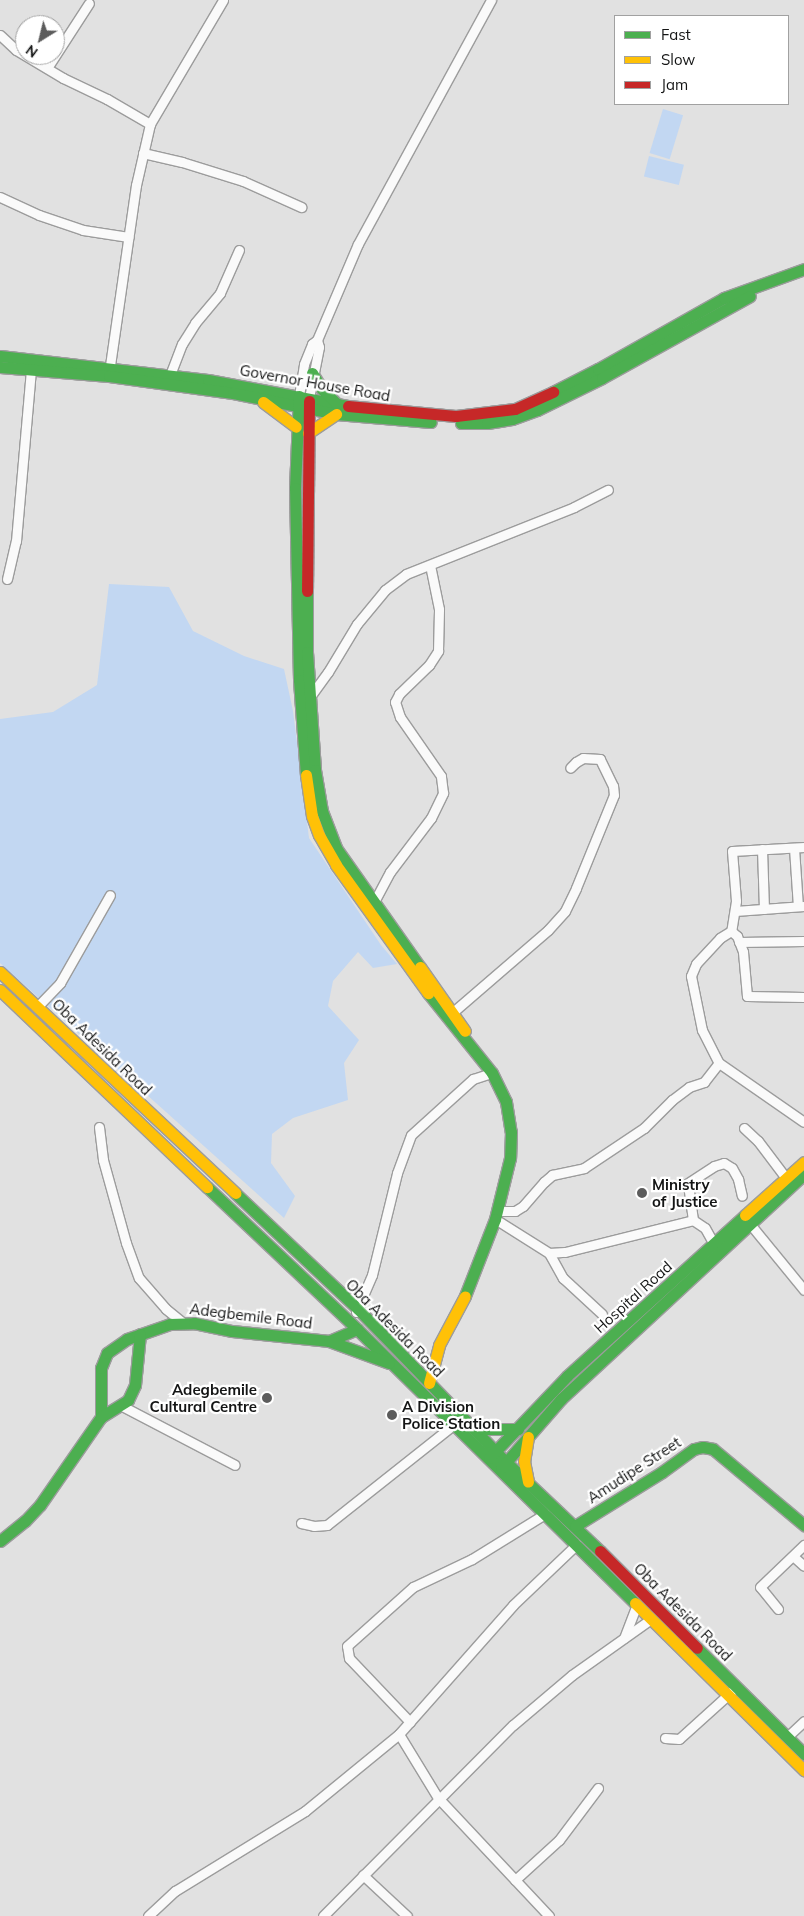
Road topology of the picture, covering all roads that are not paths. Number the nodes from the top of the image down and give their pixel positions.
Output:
1 (223, 0) edge
2 (491, 0) edge
3 (89, 3) dead end
4 (0, 35) edge
5 (47, 68) junction
6 (150, 124) junction
7 (143, 153) junction
8 (0, 197) edge
9 (301, 207) dead end
10 (128, 237) junction
11 (240, 250) dead end
12 (804, 269) edge
13 (804, 278) edge
14 (317, 340) junction
15 (0, 356) edge
16 (0, 367) edge
17 (31, 370) junction
18 (109, 372) junction
19 (312, 373) junction
20 (170, 375) junction
21 (259, 399) junction
22 (303, 402) junction
23 (336, 409) junction
24 (296, 427) junction
25 (308, 432) junction
26 (608, 490) dead end
27 (430, 565) junction
28 (7, 579) dead end
29 (309, 698) junction
30 (570, 768) dead end
31 (799, 847) edge
32 (762, 849) junction
33 (110, 895) dead end
34 (374, 902) junction
35 (801, 906) edge
36 (764, 909) junction
37 (735, 911) junction
38 (731, 931) junction
39 (804, 941) edge
40 (740, 942) junction
41 (0, 972) edge
42 (0, 990) edge
43 (804, 997) edge
44 (38, 1006) junction
45 (453, 1012) junction
46 (478, 1055) junction
47 (719, 1063) junction
48 (492, 1073) junction
49 (473, 1079) junction
50 (804, 1122) edge
51 (99, 1127) dead end
52 (744, 1128) dead end
53 (804, 1162) edge
54 (804, 1174) edge
55 (786, 1178) junction
56 (742, 1196) dead end
57 (496, 1215) junction
58 (693, 1220) junction
59 (750, 1224) junction
60 (714, 1244) junction
61 (549, 1253) junction
62 (804, 1290) edge
63 (358, 1309) junction
64 (602, 1314) dead end
65 (348, 1320) junction
66 (182, 1322) junction
67 (357, 1329) junction
68 (140, 1334) junction
69 (329, 1341) junction
70 (391, 1363) junction
71 (428, 1383) junction
72 (122, 1406) junction
73 (101, 1417) junction
74 (453, 1425) junction
75 (470, 1426) junction
76 (518, 1429) junction
77 (528, 1437) junction
78 (492, 1455) junction
79 (235, 1465) dead end
80 (503, 1466) junction
81 (528, 1482) junction
82 (545, 1514) junction
83 (301, 1523) dead end
84 (804, 1525) edge
85 (575, 1526) junction
86 (0, 1541) edge
87 (577, 1544) junction
88 (804, 1546) edge
89 (794, 1557) junction
90 (804, 1566) edge
91 (638, 1604) junction
92 (778, 1608) dead end
93 (651, 1619) junction
94 (624, 1638) junction
95 (737, 1688) junction
96 (728, 1695) junction
97 (804, 1721) edge
98 (410, 1722) junction
99 (399, 1734) junction
100 (787, 1736) junction
101 (665, 1738) dead end
102 (804, 1754) edge
103 (804, 1770) edge
104 (598, 1788) dead end
105 (438, 1798) junction
106 (363, 1876) junction
107 (515, 1880) junction
108 (148, 1916) edge
109 (323, 1916) edge
110 (407, 1916) edge
111 (549, 1916) edge

1 - 6 street
2 - 14 street
3 - 5 street
4 - 5 street
5 - 6 street
6 - 7 street
7 - 9 street
7 - 10 street
8 - 10 street
10 - 18 street
11 - 20 street
12 - 23 main road, Governor House Road
13 - 23 main road, Governor House Road
14 - 19 street
14 - 22 street
15 - 18 main road, Governor House Road
16 - 17 main road, Governor House Road
17 - 18 main road, Governor House Road
17 - 28 street
18 - 20 main road, Governor House Road
18 - 21 main road, Governor House Road
19 - 22 street
19 - 23 main road
20 - 22 main road, Governor House Road
21 - 22 main road, Governor House Road
21 - 24 main road
22 - 23 main road, Governor House Road
22 - 24 main road
22 - 25 main road
23 - 25 main road
24 - 46 main road
25 - 29 main road
26 - 27 street
27 - 29 street
27 - 34 street
29 - 34 main road
30 - 45 street
31 - 32 street
31 - 35 street
32 - 36 street
32 - 37 street
33 - 44 street
34 - 45 main road
35 - 36 street
36 - 37 street
37 - 38 street
38 - 40 street
38 - 47 street
39 - 40 street
40 - 43 street
41 - 44 main road, Oba Adesida Road
42 - 65 main road, Oba Adesida Road
44 - 63 main road, Oba Adesida Road
45 - 46 main road
46 - 48 main road
46 - 49 street
47 - 50 street
47 - 57 street
48 - 49 street
48 - 57 main road
49 - 63 street
51 - 66 street
52 - 55 street
53 - 55 main road, Hospital Road
54 - 59 main road, Hospital Road
55 - 60 main road, Hospital Road
56 - 58 street
57 - 61 street
57 - 71 main road
58 - 60 street
58 - 61 street
59 - 62 street
59 - 77 main road, Hospital Road
60 - 76 main road, Hospital Road
61 - 64 street
63 - 65 street
63 - 71 main road, Oba Adesida Road
65 - 67 main road, Oba Adesida Road
66 - 68 main road, Adegbemile Road
66 - 69 main road, Adegbemile Road
67 - 69 main road
67 - 70 main road, Oba Adesida Road
68 - 72 main road
68 - 73 main road, Adegbemile Road
69 - 70 main road, Adegbemile Road
70 - 74 main road, Oba Adesida Road
71 - 75 main road, Oba Adesida Road
72 - 73 main road
72 - 79 street
73 - 86 main road
74 - 78 main road, Oba Adesida Road
74 - 83 street
75 - 76 main road
75 - 78 main road, Oba Adesida Road
76 - 78 main road, Hospital Road
77 - 80 main road, Hospital Road
77 - 81 main road
78 - 80 main road, Oba Adesida Road
80 - 81 main road, Oba Adesida Road
80 - 82 main road, Oba Adesida Road
81 - 85 main road, Oba Adesida Road
82 - 87 main road, Oba Adesida Road
82 - 98 street
84 - 85 main road, Amudipe Street
85 - 95 main road, Oba Adesida Road
87 - 91 main road, Oba Adesida Road
87 - 98 street
88 - 89 street
89 - 90 street
89 - 92 street
91 - 93 main road, Oba Adesida Road
91 - 94 street
93 - 94 street
93 - 96 main road, Oba Adesida Road
94 - 105 street
95 - 96 street
95 - 100 main road, Oba Adesida Road
96 - 101 street
96 - 103 main road, Oba Adesida Road
97 - 100 street
98 - 99 street
99 - 105 street
99 - 108 street
100 - 102 main road, Oba Adesida Road
104 - 107 street
105 - 106 street
105 - 107 street
106 - 109 street
106 - 110 street
107 - 111 street

